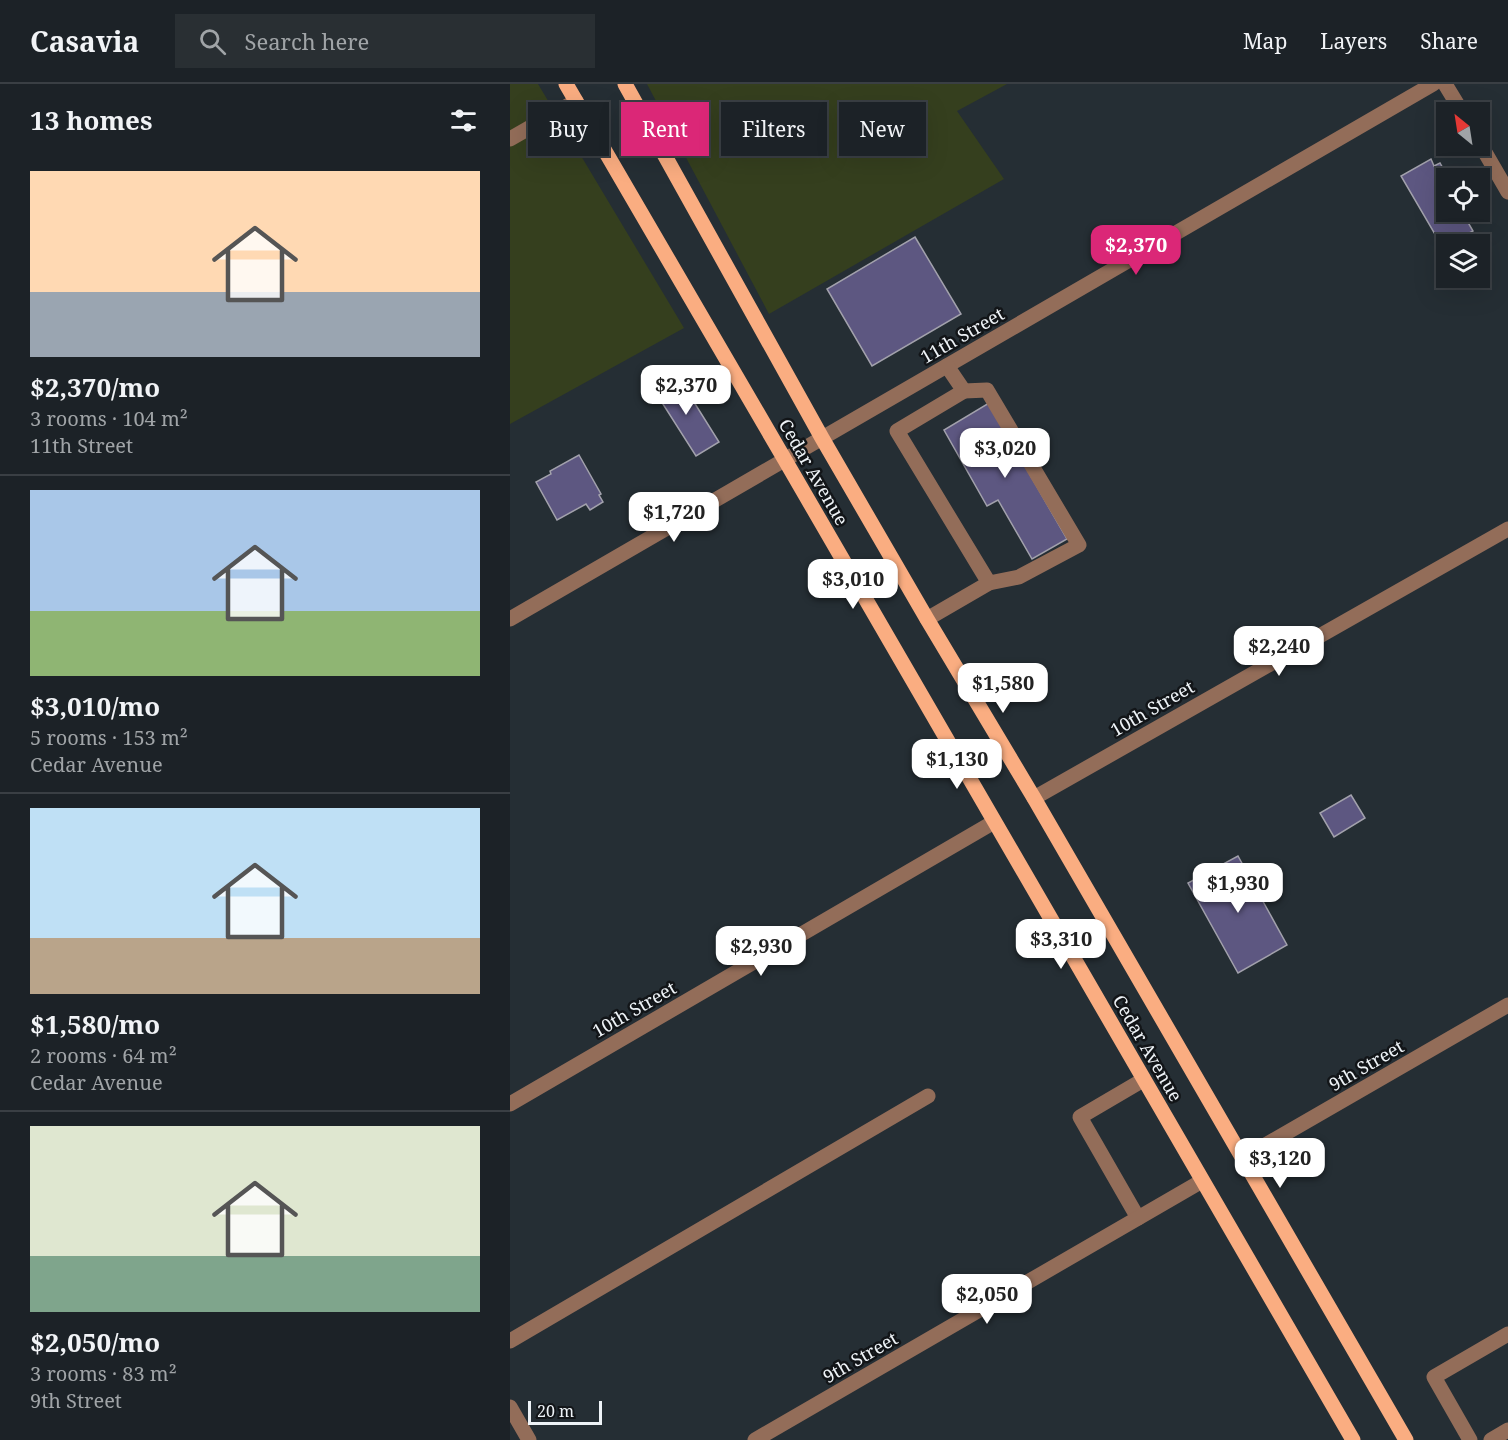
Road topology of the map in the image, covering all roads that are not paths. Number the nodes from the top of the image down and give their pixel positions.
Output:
1 (566, 84) edge
2 (625, 84) edge
3 (1433, 84) edge
4 (1445, 84) edge
5 (576, 101) junction
6 (1456, 102) edge
7 (510, 139) edge
8 (1487, 156) edge
9 (1508, 192) edge
10 (947, 366) junction
11 (964, 391) junction
12 (822, 438) junction
13 (785, 460) junction
14 (1508, 529) edge
15 (989, 583) junction
16 (510, 619) edge
17 (927, 619) junction
18 (1034, 798) junction
19 (994, 822) junction
20 (1508, 1005) edge
21 (1143, 1080) junction
22 (928, 1096) dead end
23 (510, 1104) edge
24 (1243, 1158) junction
25 (1202, 1181) junction
26 (1138, 1218) junction
27 (1508, 1334) edge
28 (510, 1341) edge
29 (510, 1407) edge
30 (1508, 1430) edge
31 (529, 1440) edge
32 (756, 1440) edge
33 (1353, 1440) edge
34 (1406, 1440) edge
35 (1470, 1440) edge
36 (1491, 1440) edge

1 - 5 main road, Cedar Avenue
2 - 12 main road, Cedar Avenue
3 - 10 street, 11th Street
4 - 6 street
5 - 7 street
5 - 13 main road, Cedar Avenue
8 - 9 street
10 - 11 street
10 - 12 street, 11th Street
11 - 15 street
11 - 15 street
12 - 13 street, 11th Street
12 - 17 main road, Cedar Avenue
13 - 16 street, 11th Street
13 - 19 main road, Cedar Avenue
14 - 18 street, 10th Street
15 - 17 street
17 - 18 main road, Cedar Avenue
18 - 24 main road, Cedar Avenue
19 - 21 main road, Cedar Avenue
19 - 23 street, 10th Street
20 - 24 street, 9th Street
21 - 25 main road, Cedar Avenue
21 - 26 street
22 - 28 street
24 - 34 main road, Cedar Avenue
25 - 26 street, 9th Street
25 - 33 main road, Cedar Avenue
26 - 32 street, 9th Street
27 - 35 street
29 - 31 street
30 - 36 street

